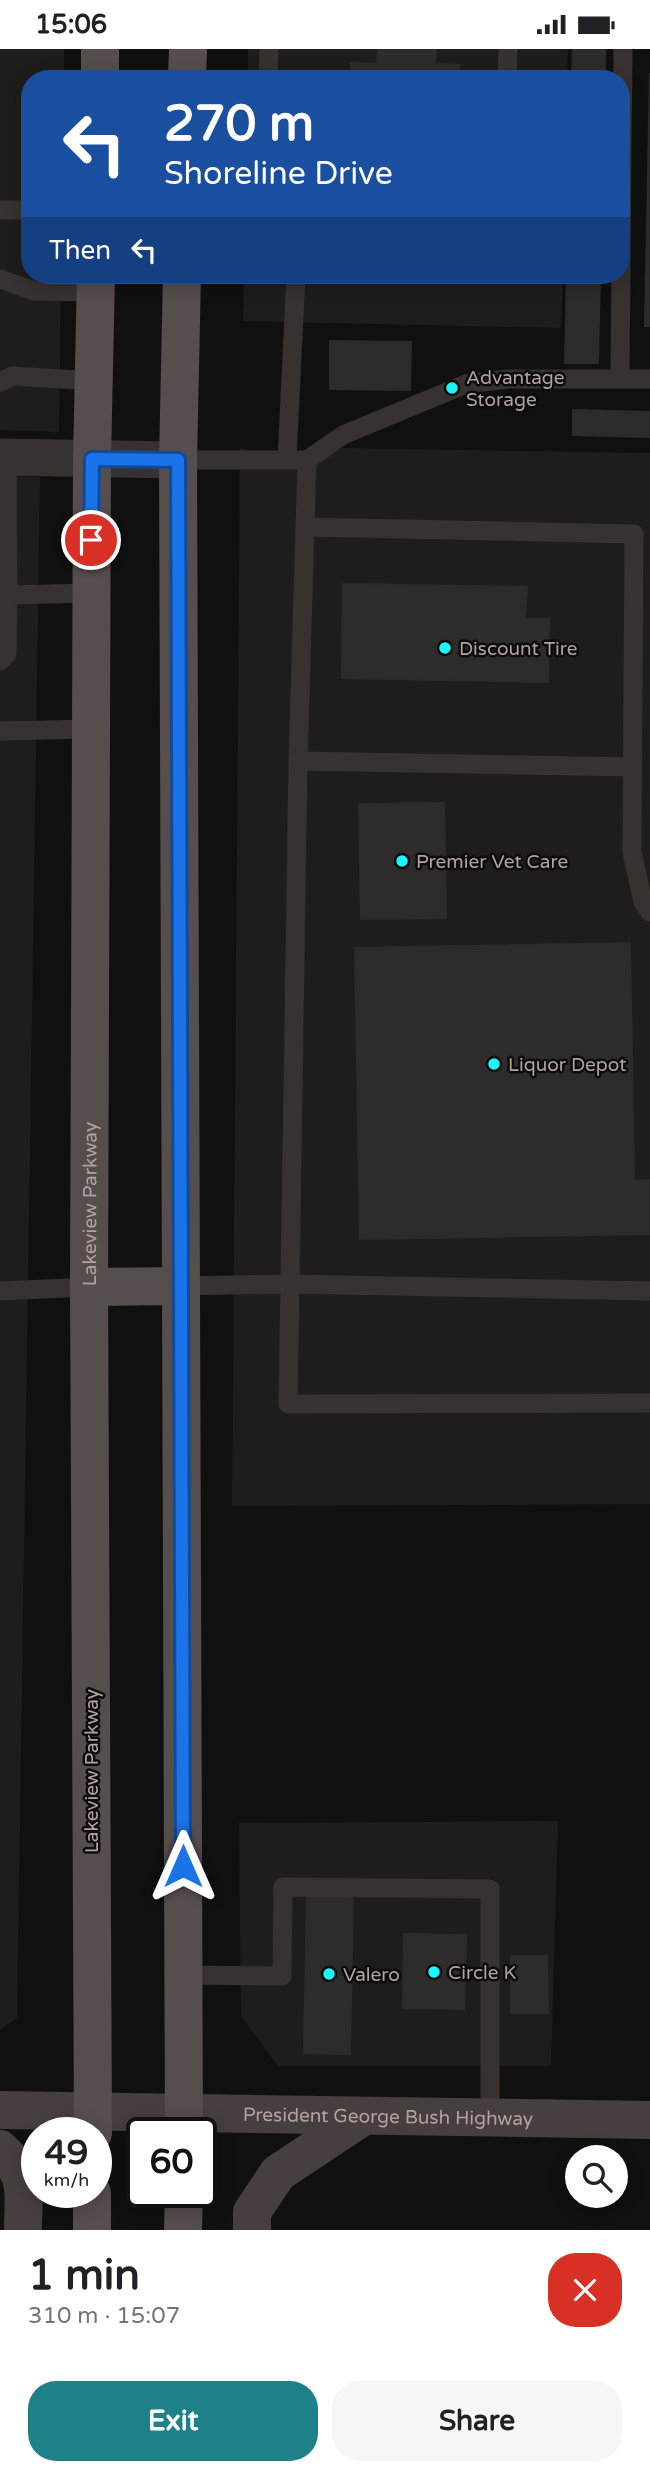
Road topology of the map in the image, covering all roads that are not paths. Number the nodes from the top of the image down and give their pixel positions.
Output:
1 (100, 49) edge
2 (188, 49) edge
3 (269, 49) edge
4 (508, 49) edge
5 (623, 49) edge
6 (100, 70) edge
7 (187, 70) edge
8 (268, 70) edge
9 (507, 70) edge
10 (623, 70) edge
11 (0, 210) edge
12 (21, 211) edge
13 (0, 279) edge
14 (88, 284) edge
15 (96, 284) edge
16 (182, 284) edge
17 (296, 284) edge
18 (621, 284) edge
19 (620, 377) junction
20 (650, 379) edge
21 (0, 381) edge
22 (94, 381) junction
23 (3, 457) edge
24 (92, 459) junction
25 (297, 459) junction
26 (178, 460) junction
27 (4, 525) edge
28 (305, 527) junction
29 (91, 593) junction
30 (8, 595) junction
31 (0, 661) edge
32 (90, 729) junction
33 (0, 731) edge
34 (298, 761) junction
35 (632, 768) junction
36 (650, 912) edge
37 (290, 1284) junction
38 (180, 1286) junction
39 (89, 1287) junction
40 (0, 1291) edge
41 (650, 1291) edge
42 (650, 1403) edge
43 (184, 1975) junction
44 (0, 2110) edge
45 (364, 2116) junction
46 (50, 2117) edge
47 (93, 2117) edge
48 (184, 2117) edge
49 (490, 2117) junction
50 (650, 2120) edge
51 (217, 2122) edge
52 (0, 2149) edge
53 (92, 2208) edge
54 (184, 2208) edge
55 (252, 2221) edge
56 (23, 2230) edge
57 (92, 2230) edge
58 (183, 2230) edge

1 - 6 main road
2 - 7 main road
3 - 8 lane
4 - 9 lane
5 - 10 lane
11 - 12 lane
13 - 14 lane
15 - 22 main road, Lakeview Parkway
16 - 26 main road
17 - 25 lane
18 - 19 lane
19 - 20 lane
19 - 25 lane
21 - 22 lane
22 - 24 main road, Lakeview Parkway
23 - 24 street
23 - 27 lane
24 - 26 street
24 - 29 main road, Lakeview Parkway
25 - 26 lane
25 - 28 lane
26 - 38 main road
27 - 30 lane
28 - 34 lane
28 - 35 lane
29 - 30 lane
29 - 32 main road, Lakeview Parkway
30 - 31 lane
32 - 33 lane
32 - 39 main road, Lakeview Parkway
34 - 35 lane
34 - 37 lane
35 - 36 lane
37 - 38 lane
37 - 41 lane
37 - 42 lane
38 - 39 main road
38 - 43 main road
39 - 40 lane
39 - 47 main road, Lakeview Parkway
43 - 48 main road
43 - 49 lane
44 - 46 main road, President George Bush Highway
45 - 49 main road, President George Bush Highway
45 - 51 main road, President George Bush Highway
45 - 55 main road
49 - 50 main road, President George Bush Highway
52 - 56 main road
53 - 57 main road
54 - 58 main road

